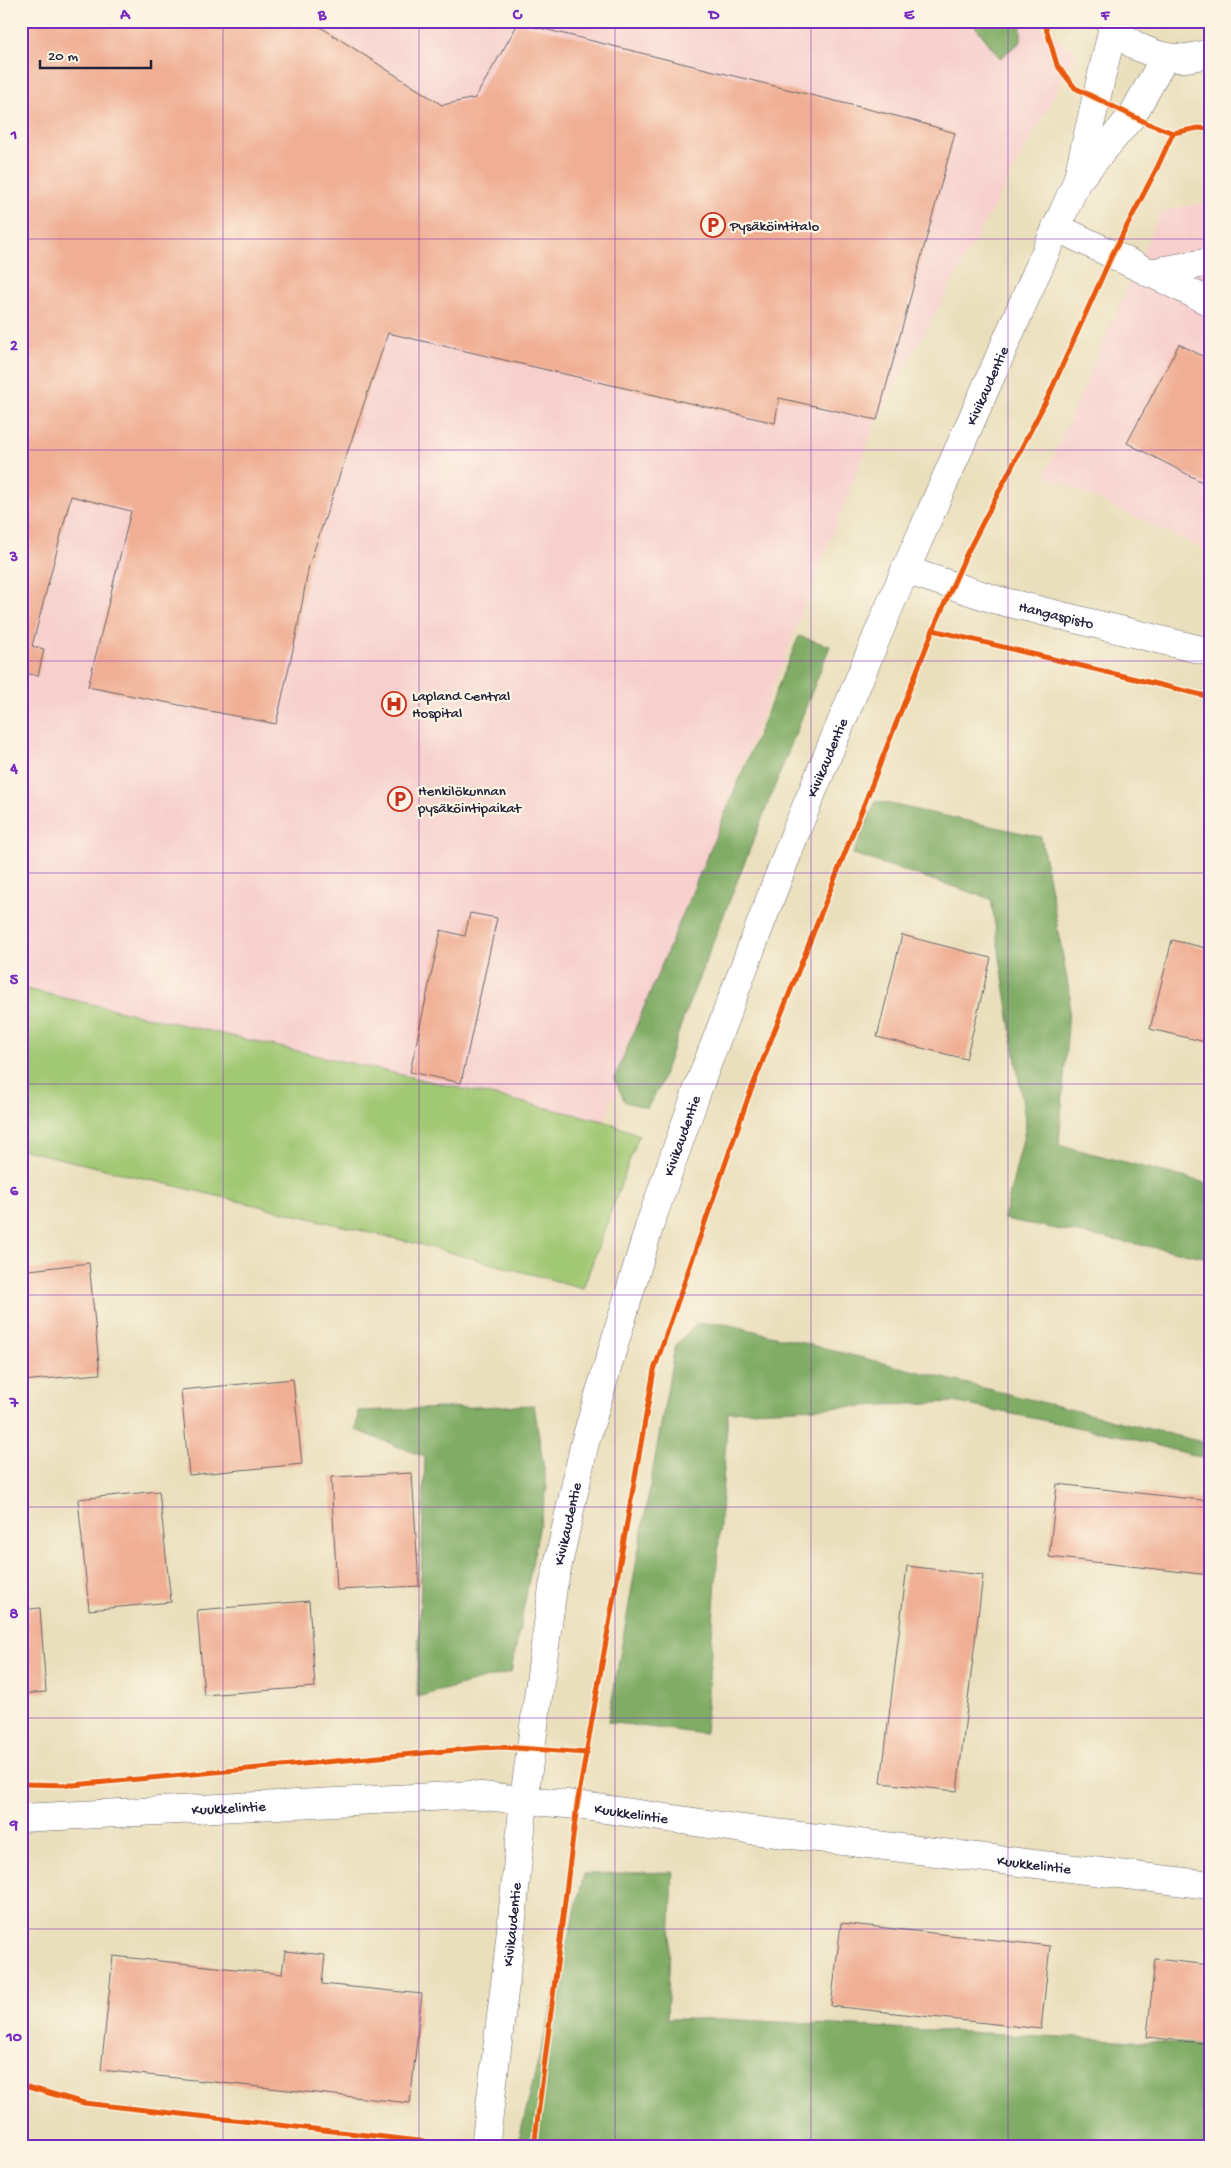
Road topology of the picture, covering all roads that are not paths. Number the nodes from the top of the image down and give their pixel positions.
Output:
1 (1111, 24) edge
2 (1193, 57) edge
3 (1076, 181) junction
4 (1056, 227) junction
5 (1210, 262) edge
6 (1149, 273) junction
7 (1210, 302) edge
8 (905, 570) junction
9 (1210, 652) edge
10 (524, 1799) junction
11 (21, 1818) edge
12 (1210, 1885) edge
13 (485, 2147) edge

1 - 2 street
1 - 3 street, Kivikaudentie
2 - 3 street, Kivikaudentie
3 - 4 street, Kivikaudentie
4 - 6 street
4 - 8 street, Kivikaudentie
5 - 6 street
6 - 7 street
8 - 9 street, Hangaspisto
8 - 10 street, Kivikaudentie
10 - 11 street, Kuukkelintie
10 - 12 street, Kuukkelintie
10 - 13 street, Kivikaudentie

